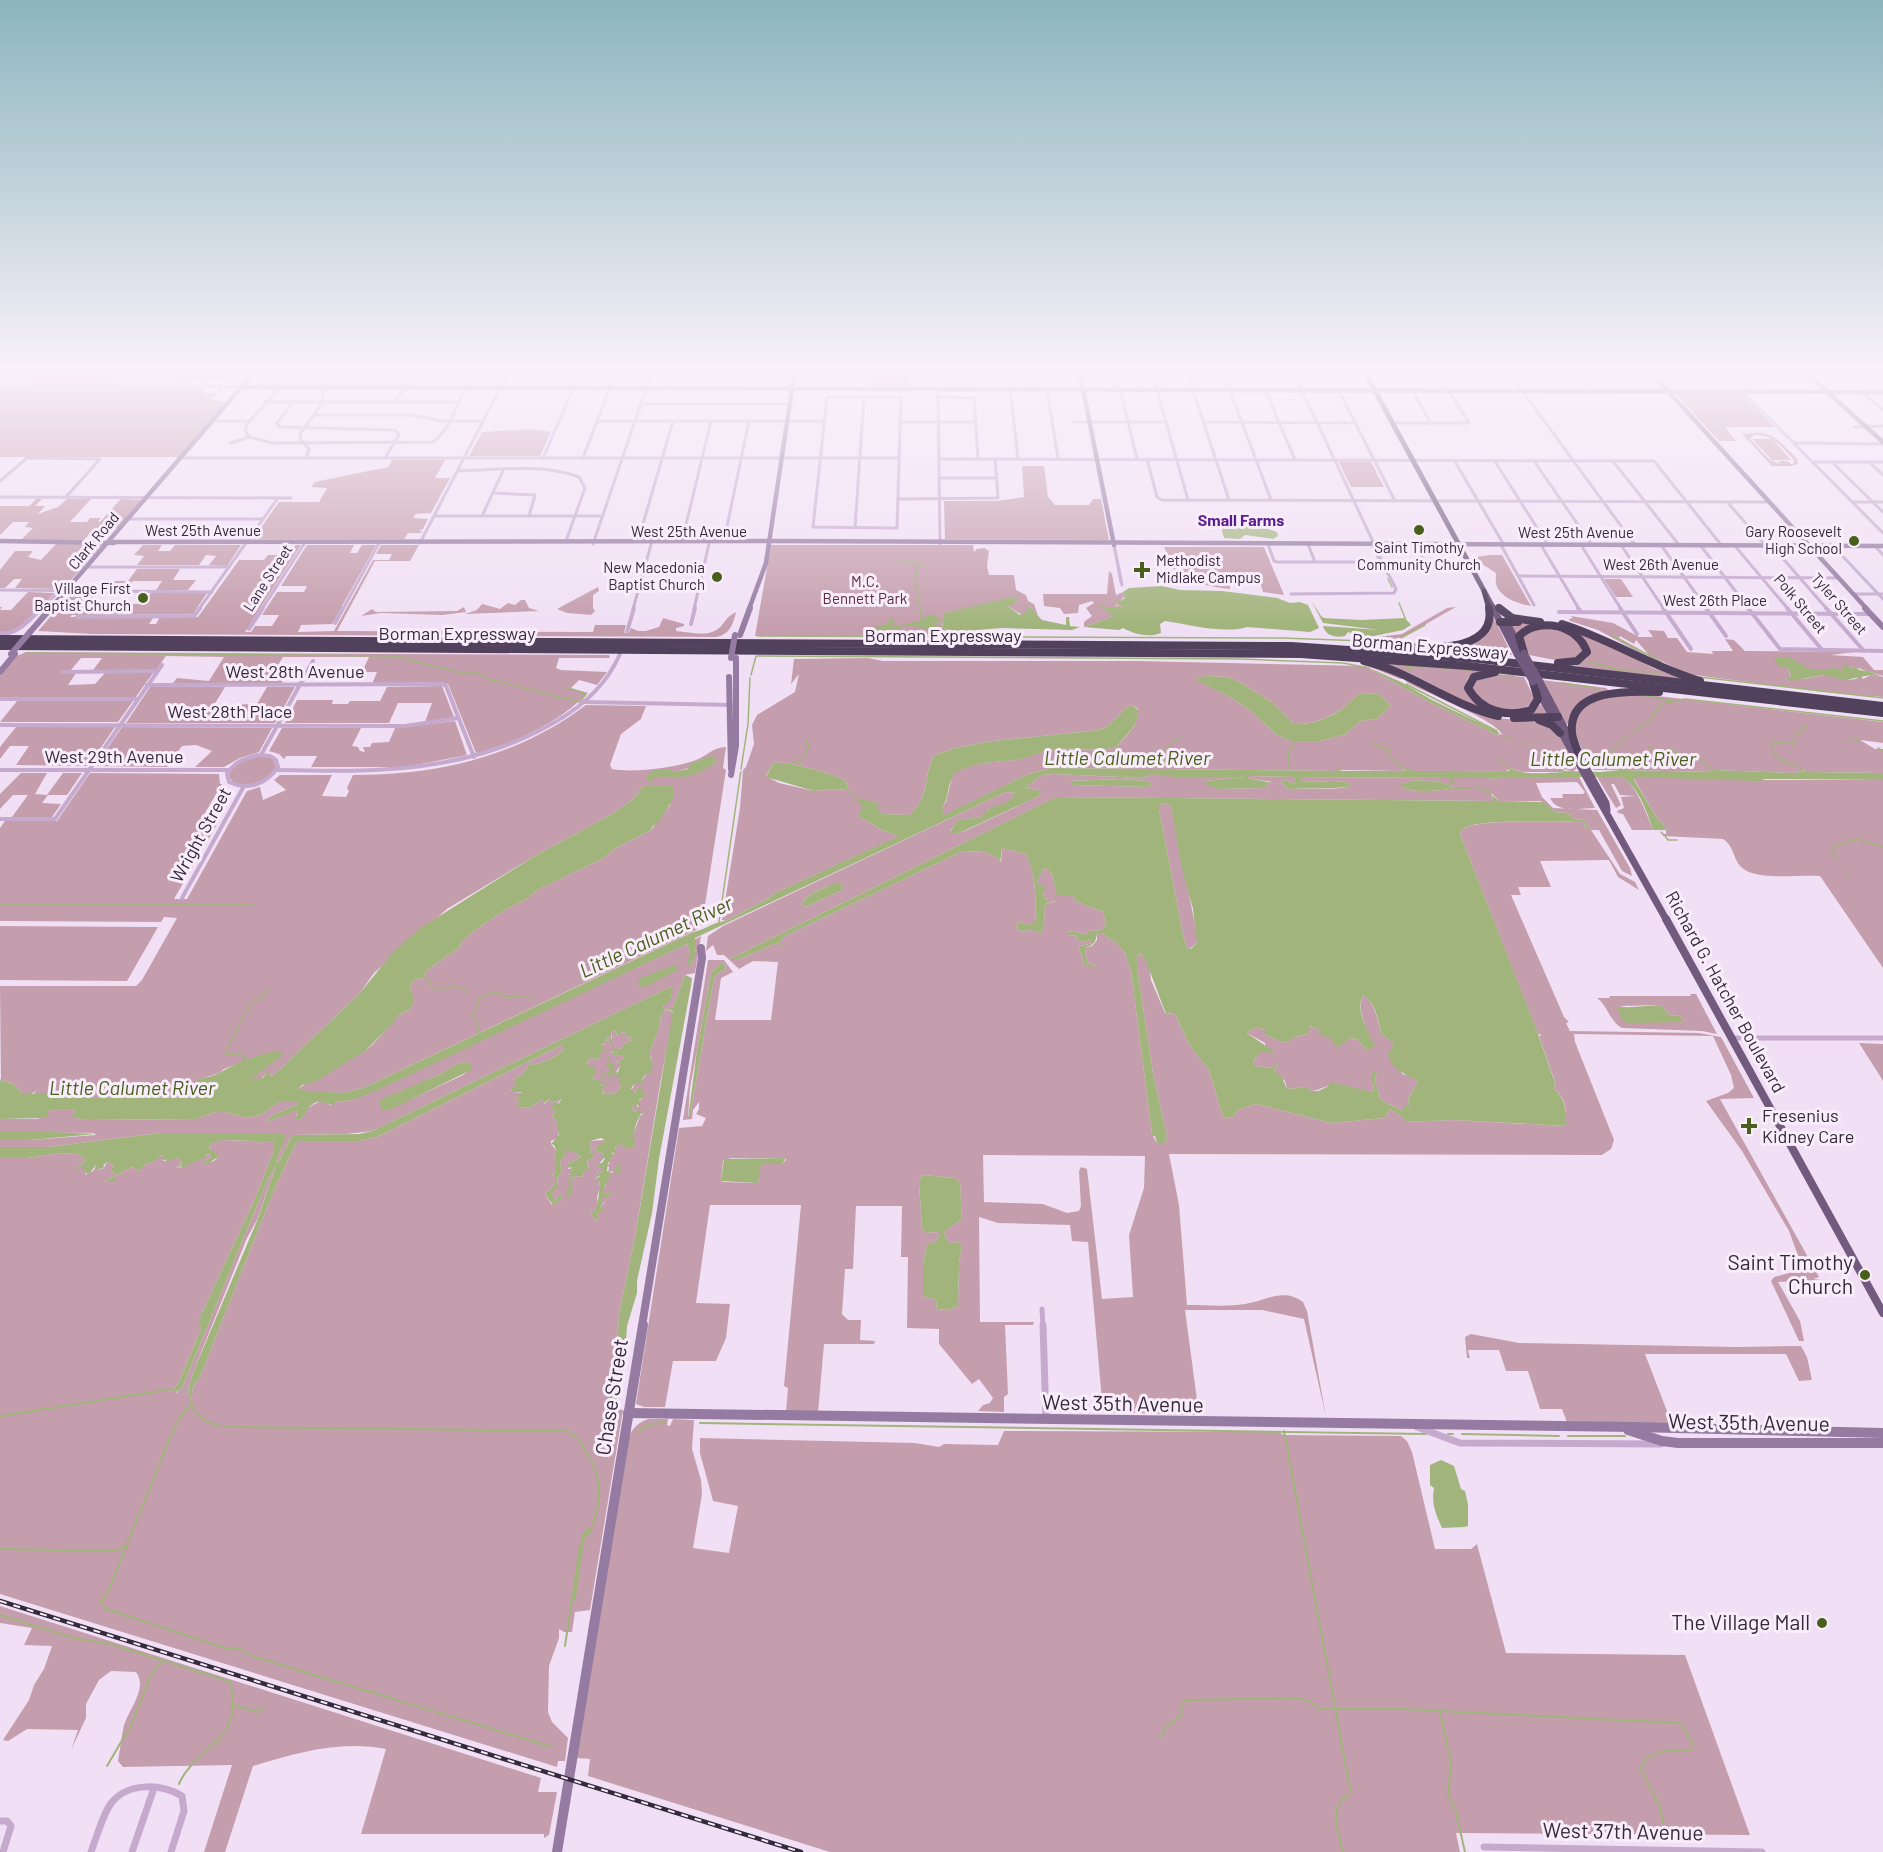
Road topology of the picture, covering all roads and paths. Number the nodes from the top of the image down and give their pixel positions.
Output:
1 (184, 455) edge
2 (387, 455) edge
3 (939, 455) edge
4 (978, 455) edge
5 (1018, 455) edge
6 (1057, 455) edge
7 (1096, 455) edge
8 (1136, 455) edge
9 (1175, 455) edge
10 (1215, 455) edge
11 (1255, 455) edge
12 (1293, 455) edge
13 (1333, 455) edge
14 (1372, 455) edge
15 (1411, 455) edge
16 (1569, 455) edge
17 (1728, 455) edge
18 (1806, 455) edge
19 (182, 458) junction
20 (306, 458) joint
21 (385, 458) junction
22 (464, 458) junction
23 (543, 458) joint
24 (583, 458) joint
25 (622, 458) junction
26 (662, 458) junction
27 (702, 458) junction
28 (741, 458) junction
29 (781, 458) junction
30 (820, 458) junction
31 (860, 458) junction
32 (899, 458) joint
33 (939, 459) junction
34 (978, 459) junction
35 (995, 459) junction
36 (1018, 459) junction
37 (1058, 459) junction
38 (1097, 459) junction
39 (1137, 459) junction
40 (1147, 459) junction
41 (1176, 459) junction
42 (1216, 459) junction
43 (1256, 459) junction
44 (1295, 460) junction
45 (1335, 460) junction
46 (1374, 460) junction
47 (1414, 460) junction
48 (1454, 460) junction
49 (1494, 460) junction
50 (1533, 461) junction
51 (1573, 461) junction
52 (1613, 461) junction
53 (1812, 462) junction
54 (1832, 462) junction
55 (1869, 462) junction
56 (1883, 462) edge
57 (458, 471) junction
58 (503, 471) junction
59 (1883, 475) edge
60 (939, 478) junction
61 (997, 478) junction
62 (0, 481) edge
63 (493, 493) junction
64 (0, 497) edge
65 (66, 497) junction
66 (147, 498) junction
67 (278, 498) junction
68 (291, 498) dead end
69 (898, 499) junction
70 (939, 499) junction
71 (1188, 500) junction
72 (1229, 500) junction
73 (1270, 500) junction
74 (1353, 500) junction
75 (1478, 500) junction
76 (1395, 501) junction
77 (1436, 501) junction
78 (1520, 501) junction
79 (1561, 501) junction
80 (1603, 501) junction
81 (1645, 501) junction
82 (1686, 502) junction
83 (1728, 502) junction
84 (1770, 502) junction
85 (1852, 502) junction
86 (1873, 502) junction
87 (1883, 502) edge
88 (1883, 512) edge
89 (435, 516) junction
90 (482, 516) junction
91 (529, 516) junction
92 (576, 516) junction
93 (603, 516) junction
94 (129, 519) junction
95 (263, 519) junction
96 (855, 528) junction
97 (1883, 533) edge
98 (566, 541) junction
99 (638, 541) junction
100 (682, 541) junction
101 (724, 541) junction
102 (0, 542) edge
103 (109, 542) junction
104 (247, 542) junction
105 (306, 542) junction
106 (421, 542) junction
107 (594, 542) junction
108 (652, 542) junction
109 (768, 542) junction
110 (379, 543) junction
111 (940, 543) junction
112 (1114, 543) junction
113 (709, 544) junction
114 (1268, 544) junction
115 (1308, 544) junction
116 (1374, 544) junction
117 (1389, 544) junction
118 (1417, 544) junction
119 (1503, 545) junction
120 (1541, 545) junction
121 (1548, 545) junction
122 (1581, 545) junction
123 (1592, 545) junction
124 (1621, 545) junction
125 (1635, 545) junction
126 (1661, 545) junction
127 (1679, 545) junction
128 (1462, 546) junction
129 (1701, 546) junction
130 (1722, 546) junction
131 (1735, 546) junction
132 (1769, 546) junction
133 (1810, 546) junction
134 (1833, 546) junction
135 (1875, 546) junction
136 (1883, 546) edge
137 (1378, 550) junction
138 (1883, 555) edge
139 (1315, 562) junction
140 (1383, 563) junction
141 (88, 567) junction
142 (229, 567) junction
143 (1519, 576) junction
144 (1560, 577) junction
145 (1601, 577) junction
146 (1642, 577) junction
147 (1684, 577) junction
148 (1725, 578) junction
149 (1762, 578) junction
150 (1800, 578) junction
151 (1839, 578) junction
152 (1122, 583) dead end
153 (0, 590) edge
154 (60, 591) junction
155 (212, 591) junction
156 (1484, 591) junction
157 (67, 592) junction
158 (1291, 594) dead end
159 (1853, 594) junction
160 (1881, 594) edge
161 (1883, 599) edge
162 (1534, 604) dead end
163 (1498, 608) junction
164 (1559, 612) dead end
165 (1581, 612) junction
166 (1623, 612) junction
167 (1666, 612) junction
168 (1709, 613) junction
169 (1752, 613) junction
170 (1791, 613) junction
171 (1831, 613) junction
172 (1871, 614) junction
173 (77, 617) dead end
174 (1503, 622) junction
175 (1540, 622) junction
176 (334, 623) dead end
177 (691, 624) dead end
178 (1883, 627) edge
179 (249, 629) dead end
180 (627, 632) dead end
181 (0, 634) edge
182 (1637, 634) dead end
183 (1726, 636) dead end
184 (0, 639) edge
185 (1220, 645) junction
186 (0, 646) edge
187 (1406, 648) junction
188 (1691, 649) dead end
189 (1823, 651) junction
190 (1864, 651) junction
191 (1883, 651) edge
192 (1247, 652) junction
193 (13, 654) junction
194 (620, 654) dead end
195 (1520, 654) junction
196 (314, 661) dead end
197 (162, 665) dead end
198 (0, 667) edge
199 (158, 671) junction
200 (0, 672) edge
201 (63, 672) dead end
202 (1536, 682) junction
203 (147, 685) junction
204 (300, 686) junction
205 (1660, 692) junction
206 (0, 699) edge
207 (137, 699) junction
208 (1815, 699) junction
209 (585, 702) junction
210 (733, 705) junction
211 (1883, 706) edge
212 (1883, 713) edge
213 (1555, 717) junction
214 (458, 718) junction
215 (1521, 718) junction
216 (0, 725) edge
217 (118, 725) junction
218 (277, 726) junction
219 (1560, 733) junction
220 (261, 755) junction
221 (474, 757) junction
222 (1584, 768) junction
223 (0, 770) edge
224 (88, 770) junction
225 (228, 770) junction
226 (276, 770) junction
227 (731, 772) dead end
228 (244, 786) junction
229 (0, 819) edge
230 (182, 898) dead end
231 (701, 948) dead end
232 (1732, 1038) junction
233 (1883, 1038) edge
234 (1042, 1309) dead end
235 (1883, 1313) edge
236 (628, 1413) junction
237 (1046, 1421) junction
238 (1411, 1425) junction
239 (1617, 1427) junction
240 (1883, 1433) edge
241 (1672, 1443) junction
242 (1883, 1443) edge
243 (154, 1788) junction
244 (0, 1821) edge
245 (1484, 1847) dead end
246 (1569, 1850) edge
247 (1676, 1851) edge
248 (3, 1852) edge
249 (91, 1852) edge
250 (132, 1852) edge
251 (171, 1852) edge
252 (556, 1852) edge
253 (1762, 1852) edge

1 - 19 street, Clark Road
2 - 21 street
3 - 33 street
4 - 34 street
5 - 36 street
6 - 37 street
7 - 38 street
8 - 39 street
9 - 41 street
10 - 42 street
11 - 43 street
12 - 44 street
13 - 45 street
14 - 46 street
15 - 47 main road, Richard G. Hatcher Boulevard
16 - 51 street
17 - 84 street
18 - 53 street
19 - 20 street
19 - 66 street, Clark Road
20 - 21 street
21 - 22 street
22 - 23 street
22 - 57 street
23 - 24 street
24 - 25 street
25 - 26 street
25 - 93 street
26 - 27 street
26 - 99 street
27 - 28 street
27 - 100 street
28 - 29 street
28 - 101 street
29 - 30 street
29 - 109 street
30 - 31 street
30 - 96 street
31 - 32 street
31 - 96 street
32 - 69 street
33 - 34 street
33 - 60 street
34 - 35 street
35 - 36 street
35 - 61 street
36 - 37 street
37 - 38 street
38 - 39 street
38 - 112 street
39 - 40 street
40 - 41 street
40 - 71 street
41 - 42 street
41 - 71 street
42 - 43 street
42 - 72 street
43 - 44 street
43 - 73 street
44 - 45 street
45 - 46 street
45 - 74 street
46 - 47 street
46 - 76 street
47 - 48 street
47 - 77 main road, Richard G. Hatcher Boulevard
48 - 49 street
48 - 75 street
49 - 50 street
49 - 78 street
50 - 51 street
50 - 79 street
51 - 52 street
51 - 80 street
52 - 81 street
52 - 82 street
53 - 54 street
53 - 85 street
54 - 55 street
54 - 86 street
55 - 56 street
55 - 59 street
57 - 58 street
57 - 89 street
58 - 63 street
58 - 92 street
60 - 61 street
60 - 70 street
61 - 70 street
62 - 65 street
63 - 90 street
63 - 91 street
64 - 65 street
65 - 66 street
66 - 67 street
66 - 94 street, Clark Road
67 - 68 street
67 - 95 street
69 - 70 street
69 - 96 street
70 - 111 street
71 - 72 street
72 - 73 street
73 - 74 street
74 - 76 street
74 - 116 street
75 - 77 street
75 - 78 street
75 - 119 street
76 - 77 street
77 - 128 main road, Richard G. Hatcher Boulevard
78 - 79 street
78 - 121 street
79 - 80 street
79 - 123 street
80 - 81 street
80 - 125 street
81 - 82 street
81 - 127 street
82 - 83 street
82 - 130 street
83 - 84 street
83 - 132 street, Tyler Street
84 - 133 street
85 - 86 street
85 - 97 street
86 - 87 street
86 - 88 street
89 - 90 street
89 - 106 street
90 - 91 street
91 - 92 street
92 - 93 street
92 - 98 street
93 - 107 street
94 - 95 street
94 - 103 street, Clark Road
95 - 104 street
98 - 106 street, West 25th Avenue
98 - 107 street, West 25th Avenue
99 - 107 street, West 25th Avenue
99 - 108 street, West 25th Avenue
100 - 101 street, West 25th Avenue
100 - 108 street, West 25th Avenue
101 - 109 street, West 25th Avenue
102 - 103 street, West 25th Avenue
103 - 104 street, West 25th Avenue
103 - 141 street, Clark Road
104 - 105 street, West 25th Avenue
104 - 142 street
105 - 106 street, West 25th Avenue
105 - 110 street, West 25th Avenue
105 - 179 street, Lane Street
106 - 107 street, West 25th Avenue
106 - 110 street, West 25th Avenue
107 - 108 street, West 25th Avenue
108 - 113 street, West 25th Avenue
108 - 180 street
109 - 111 street, West 25th Avenue
109 - 113 street, West 25th Avenue
109 - 210 street
110 - 176 street
111 - 112 street, West 25th Avenue
112 - 114 street, West 25th Avenue
112 - 152 street
113 - 177 street
114 - 115 street, West 25th Avenue
114 - 139 street
115 - 116 street, West 25th Avenue
115 - 139 street
116 - 117 street, West 25th Avenue
116 - 137 street
116 - 140 street
117 - 118 street, West 25th Avenue
117 - 137 street
118 - 128 street, West 25th Avenue
118 - 140 street
119 - 120 street, West 25th Avenue
119 - 128 street, West 25th Avenue
119 - 143 street
120 - 121 street, West 25th Avenue
120 - 144 street
121 - 122 street, West 25th Avenue
122 - 123 street, West 25th Avenue
122 - 145 street
123 - 124 street, West 25th Avenue
124 - 125 street, West 25th Avenue
124 - 146 street
125 - 126 street, West 25th Avenue
126 - 127 street, West 25th Avenue
126 - 147 street
127 - 129 street, West 25th Avenue
128 - 156 main road, Richard G. Hatcher Boulevard
128 - 163 main road, Richard G. Hatcher Boulevard
129 - 130 street, West 25th Avenue
129 - 148 street
130 - 131 street, West 25th Avenue
131 - 132 street, West 25th Avenue
131 - 149 street, Polk Street
132 - 133 street, West 25th Avenue
132 - 150 street, Tyler Street
133 - 134 street, West 25th Avenue
133 - 151 street
134 - 135 street, West 25th Avenue
134 - 160 street
135 - 136 street, West 25th Avenue
135 - 138 street
137 - 140 street
139 - 140 street
140 - 158 street
141 - 142 street
141 - 157 street, Clark Road
142 - 155 street
143 - 144 street, West 26th Avenue
143 - 162 street
144 - 145 street, West 26th Avenue
144 - 165 street
145 - 146 street, West 26th Avenue
145 - 166 street
146 - 147 street, West 26th Avenue
146 - 167 street
147 - 148 street, West 26th Avenue
147 - 168 street
148 - 149 street, West 26th Avenue
148 - 169 street
149 - 150 street, West 26th Avenue
149 - 170 street, Polk Street
150 - 151 street, West 26th Avenue
150 - 171 street, Tyler Street
151 - 159 street
153 - 154 street
154 - 157 street
154 - 181 street
155 - 157 street
155 - 173 street
156 - 174 main road, Richard G. Hatcher Boulevard
156 - 187 highway
157 - 193 street, Clark Road, bridge
159 - 160 street
159 - 172 street
160 - 161 street
163 - 174 main road, Richard G. Hatcher Boulevard
163 - 175 highway
164 - 165 street, West 26th Place
165 - 166 street, West 26th Place
166 - 167 street, West 26th Place
166 - 182 street
167 - 168 street, West 26th Place
167 - 188 street
168 - 169 street, West 26th Place
168 - 183 street
169 - 170 street, West 26th Place
169 - 189 street
170 - 171 street, West 26th Place
170 - 189 street, Polk Street
171 - 172 street, West 26th Place
171 - 190 street, Tyler Street
172 - 178 street
174 - 175 highway
174 - 195 main road, Richard G. Hatcher Boulevard
175 - 208 highway
184 - 185 highway, Borman Expressway
185 - 187 highway
185 - 208 highway, Borman Expressway
186 - 192 highway, Borman Expressway
187 - 195 highway
189 - 190 street
190 - 191 street
192 - 212 highway, Borman Expressway
192 - 215 highway
193 - 198 street, Clark Road
193 - 200 street, Clark Road
194 - 209 street
195 - 202 main road, Richard G. Hatcher Boulevard, bridge
196 - 204 street
197 - 199 street
199 - 201 street
199 - 203 street
202 - 205 highway
202 - 213 main road, Richard G. Hatcher Boulevard
203 - 204 street, West 28th Avenue
203 - 207 street
204 - 214 street, West 28th Avenue
204 - 218 street
205 - 212 highway
205 - 222 highway
206 - 207 street
207 - 217 street
208 - 211 highway, Borman Expressway
209 - 210 street
209 - 221 street
210 - 227 street
213 - 215 highway
213 - 219 main road, Richard G. Hatcher Boulevard
213 - 222 main road, Richard G. Hatcher Boulevard
214 - 218 street, West 28th Place
214 - 221 street
215 - 219 highway
216 - 217 street, West 28th Place
217 - 218 street, West 28th Place
217 - 224 street
218 - 220 street
219 - 222 main road, Richard G. Hatcher Boulevard
220 - 225 street
220 - 226 street
221 - 226 street
222 - 232 main road, Richard G. Hatcher Boulevard
223 - 224 street, West 29th Avenue
224 - 225 street, West 29th Avenue
224 - 229 street
225 - 228 street
226 - 228 street
228 - 230 street, Wright Street
231 - 236 street, Chase Street
232 - 233 street
232 - 235 main road, Richard G. Hatcher Boulevard
234 - 237 street
236 - 237 street, West 35th Avenue
236 - 252 street, Chase Street
237 - 238 street, West 35th Avenue
238 - 239 street, West 35th Avenue
238 - 241 street
239 - 240 street, West 35th Avenue
239 - 241 street, West 35th Avenue
241 - 242 street, West 35th Avenue
243 - 249 street
243 - 250 street
243 - 251 street
244 - 248 street
245 - 246 street, West 37th Avenue
246 - 247 street, West 37th Avenue
247 - 253 street, West 37th Avenue

